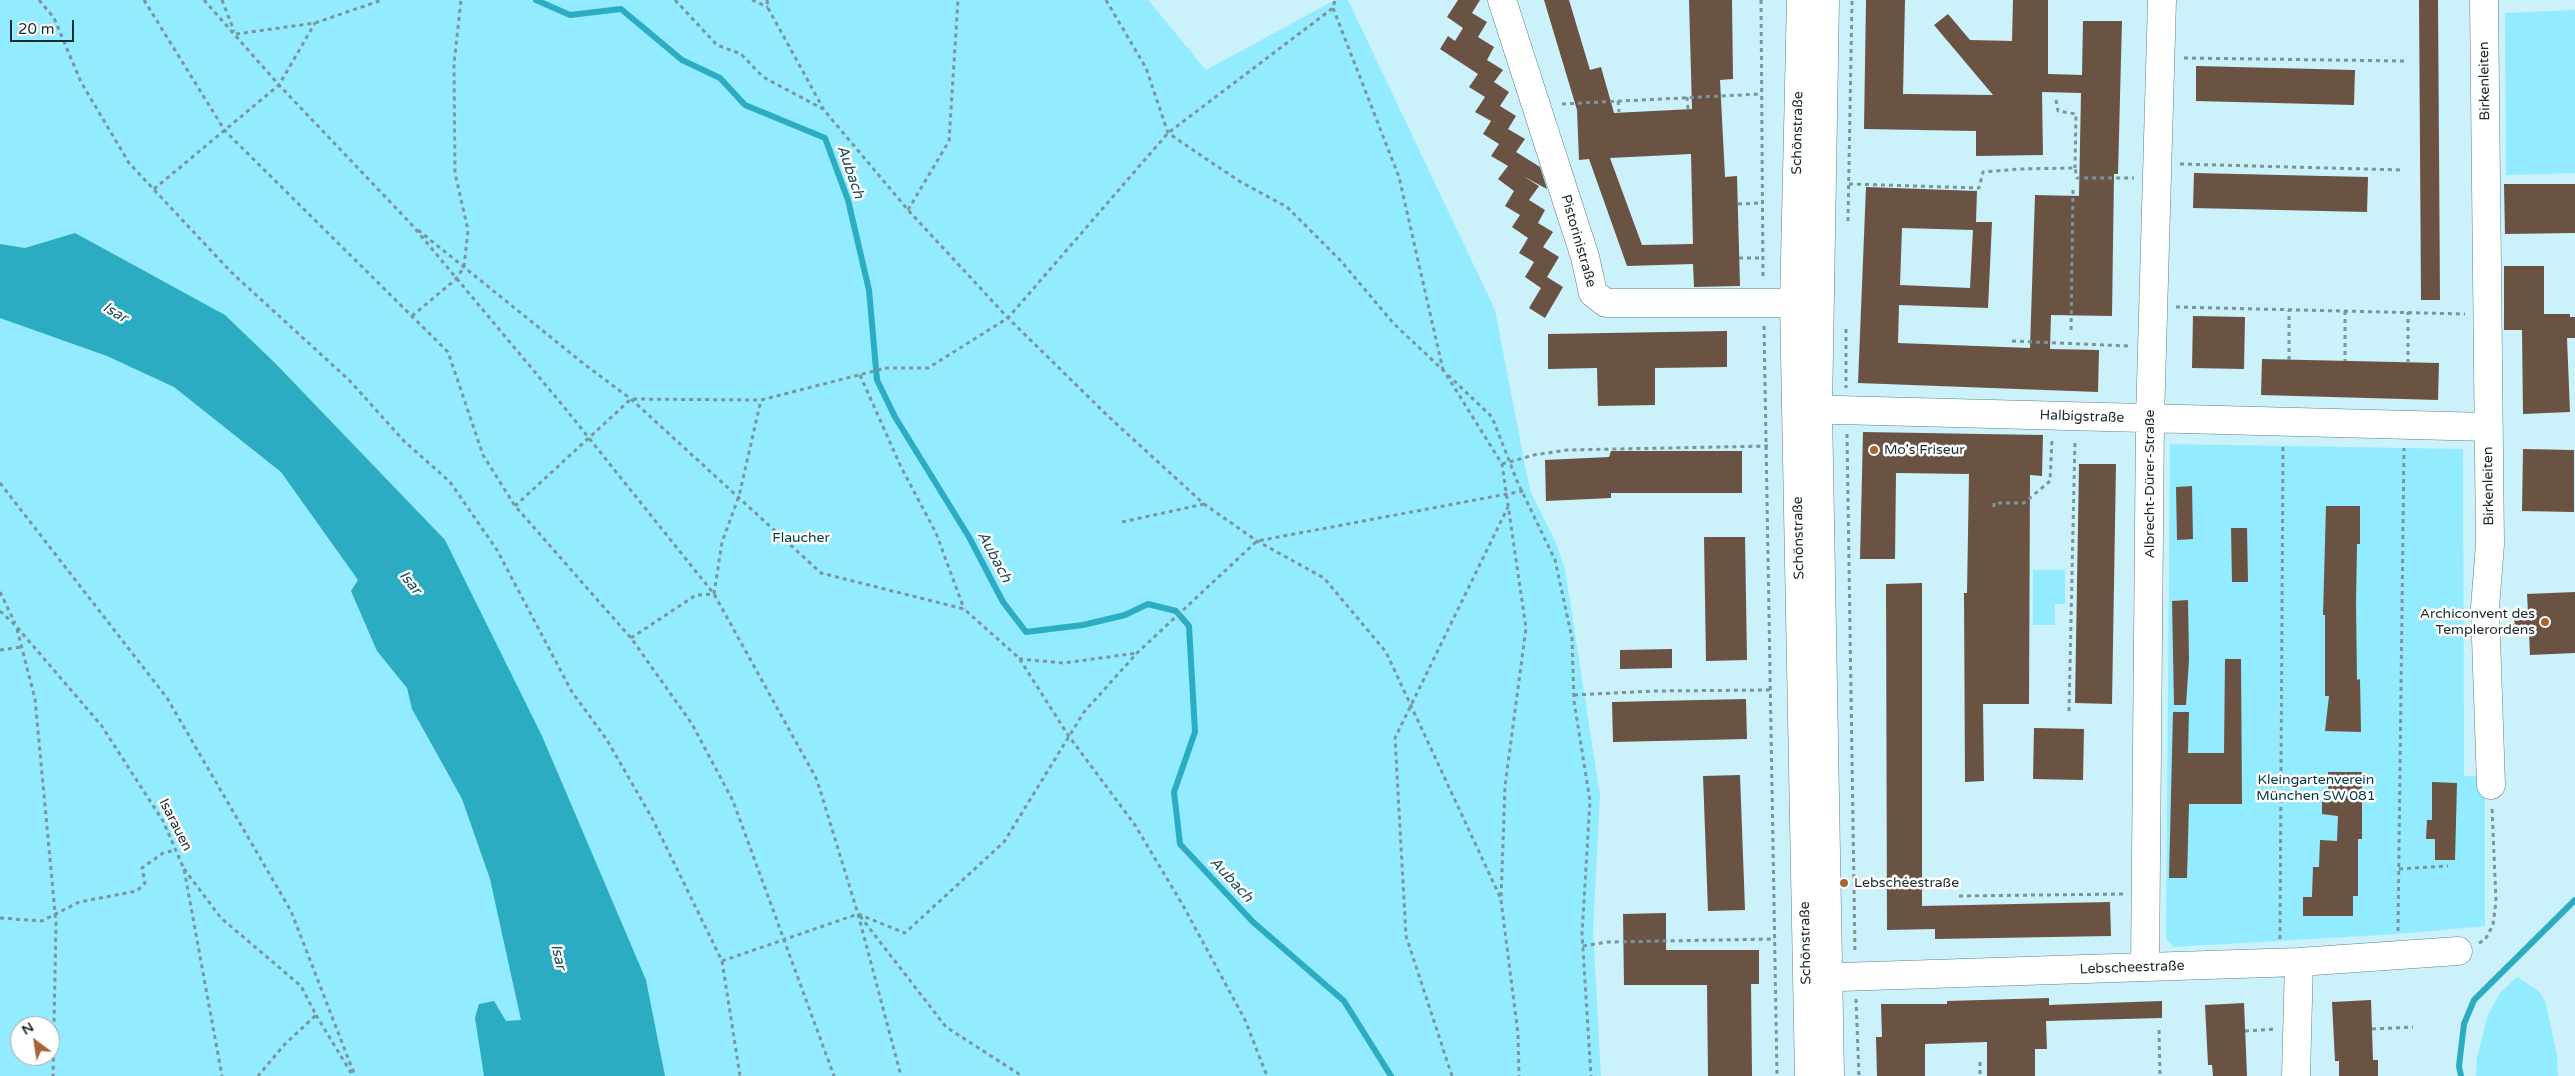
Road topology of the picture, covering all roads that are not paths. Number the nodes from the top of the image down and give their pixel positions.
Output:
1 (1502, 0) edge
2 (1801, 0) edge
3 (1825, 0) edge
4 (2162, 0) edge
5 (2484, 0) edge
6 (1806, 303) junction
7 (1807, 409) junction
8 (2150, 418) junction
9 (2488, 427) junction
10 (2491, 785) road end
11 (2458, 951) road end
12 (2299, 962) junction
13 (2145, 967) junction
14 (1817, 978) junction
15 (1809, 1076) edge
16 (1830, 1076) edge
17 (2296, 1076) edge

1 - 6 street, Pistorinistraße
2 - 6 street, Schönstraße
3 - 6 street, Schönstraße
4 - 8 street, Albrecht-Dürer-Straße
5 - 9 street, Birkenleiten
6 - 7 street, Schönstraße
7 - 8 street, Halbigstraße
7 - 14 street, Schönstraße
8 - 9 street, Halbigstraße
8 - 13 street, Albrecht-Dürer-Straße
9 - 10 street, Birkenleiten
11 - 12 street, Lebscheestraße
12 - 13 street, Lebscheestraße
12 - 17 street
13 - 14 street, Lebscheestraße
14 - 15 street, Schönstraße
14 - 16 street, Schönstraße

